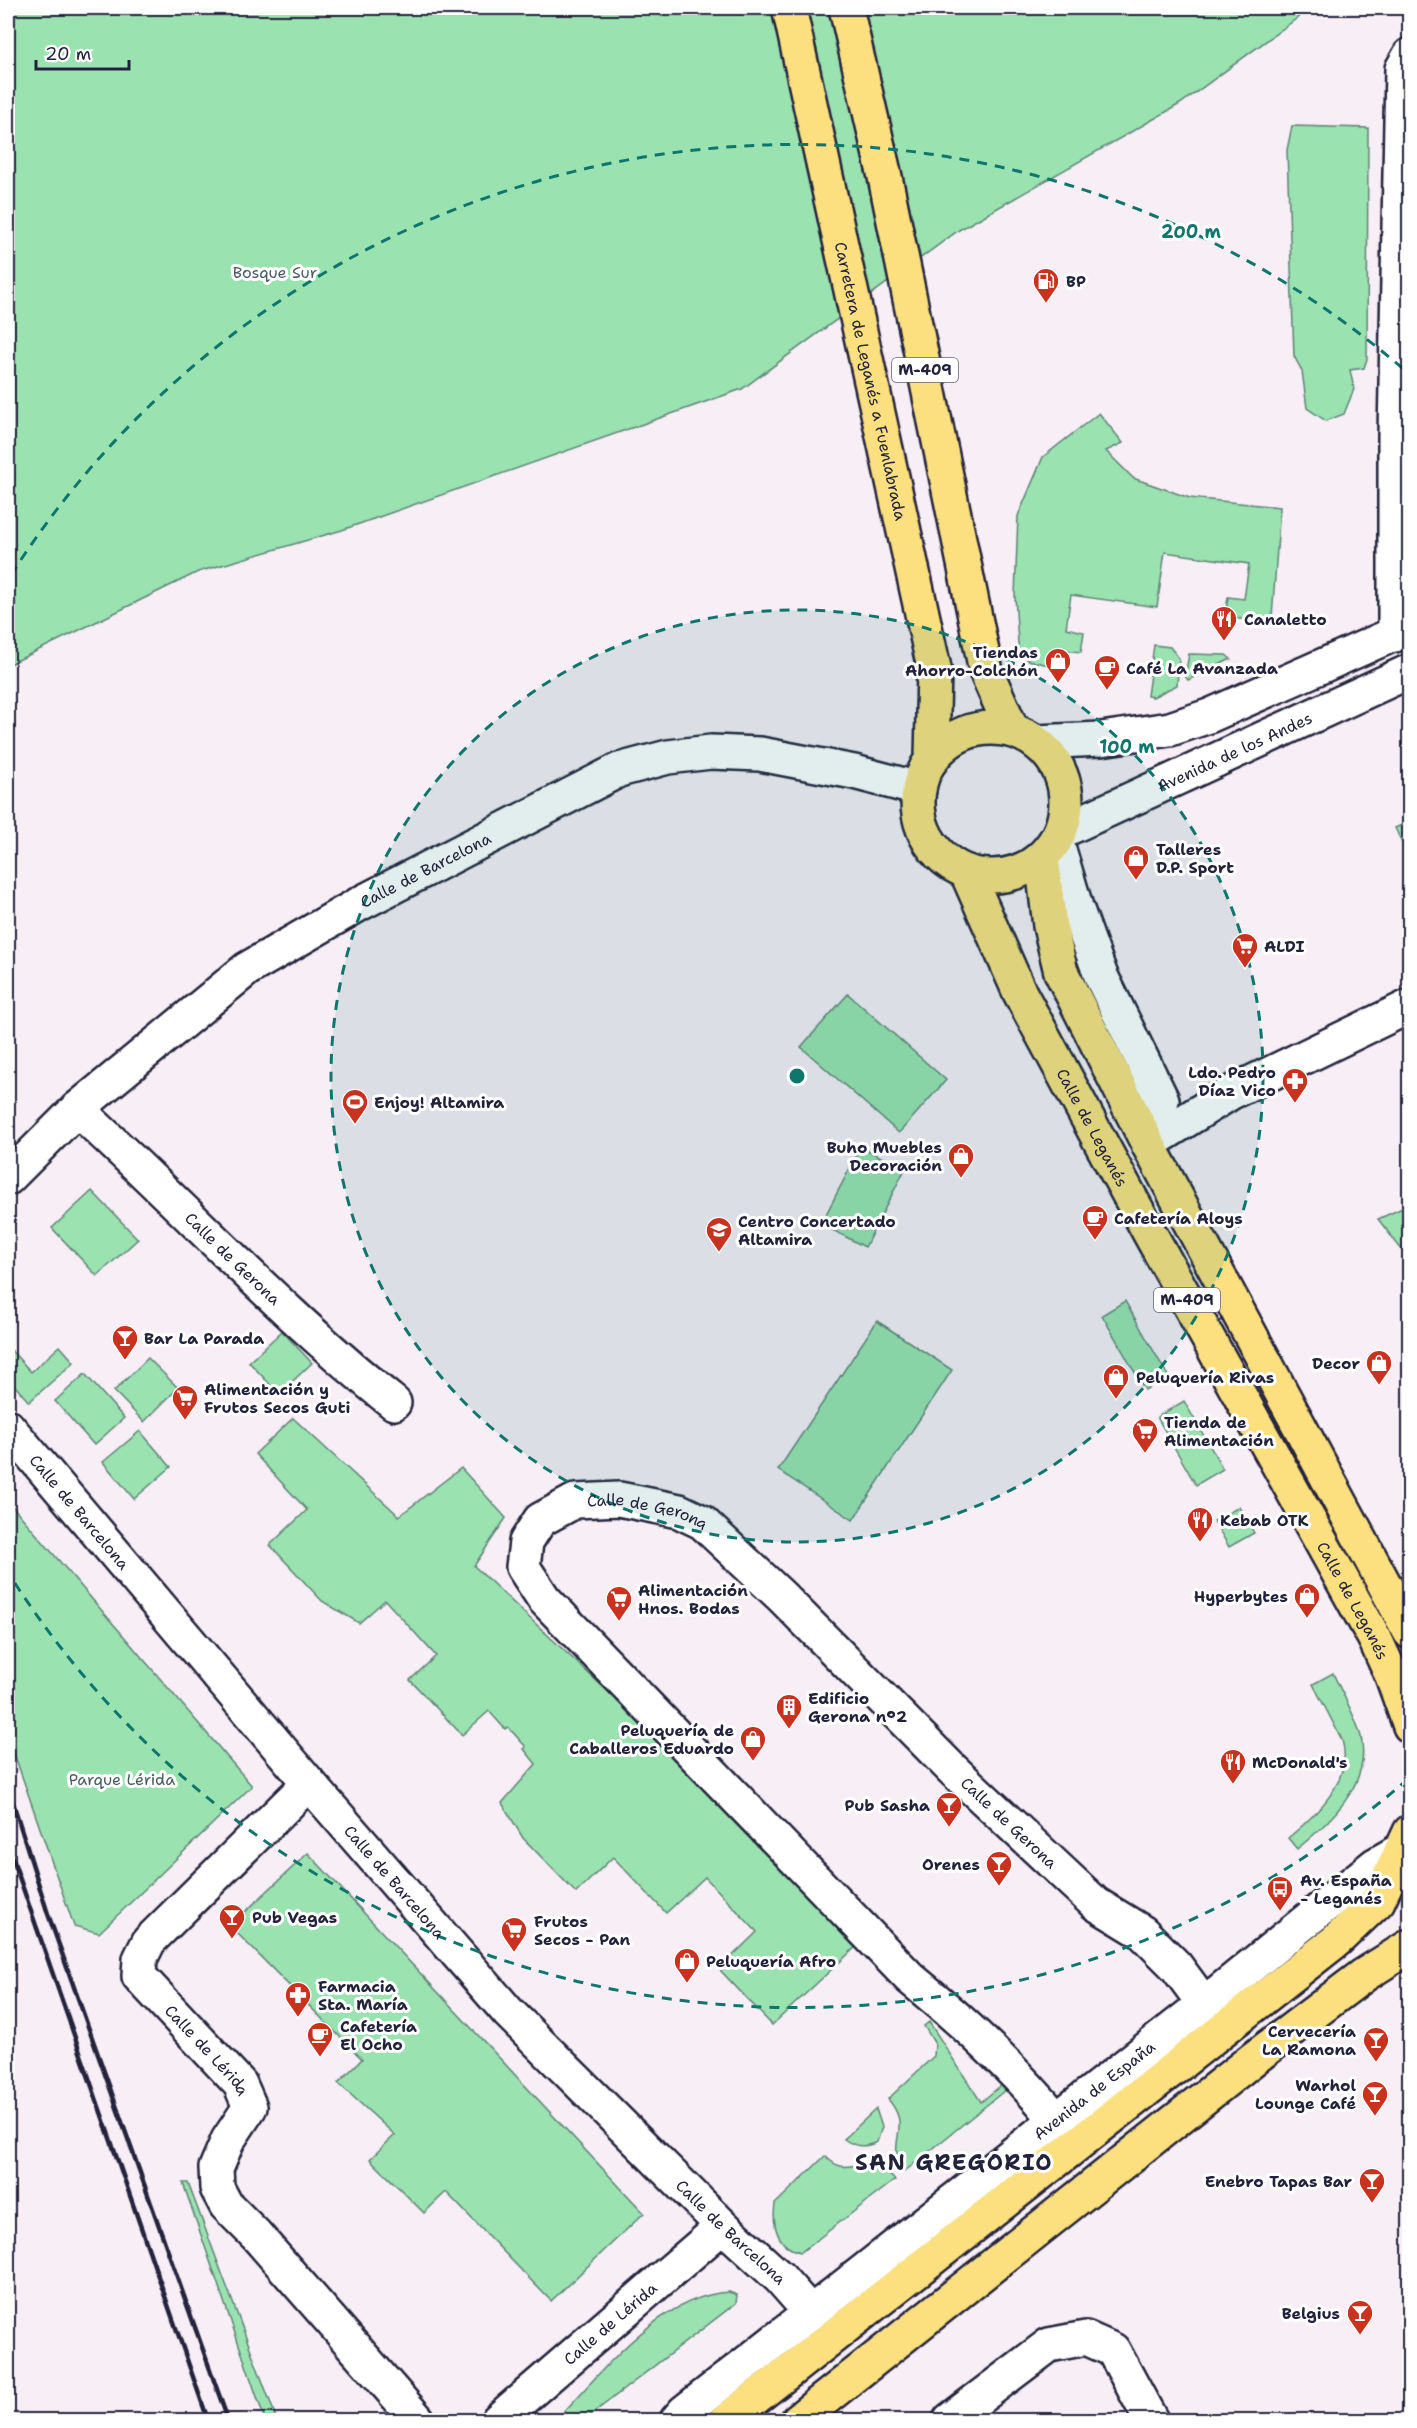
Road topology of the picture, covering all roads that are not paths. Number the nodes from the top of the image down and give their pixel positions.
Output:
1 (789, 8) edge
2 (846, 8) edge
3 (1410, 56) edge
4 (1402, 631) edge
5 (1410, 672) edge
6 (1024, 736) junction
7 (932, 759) junction
8 (919, 789) junction
9 (1053, 843) junction
10 (967, 873) junction
11 (1410, 1006) edge
12 (77, 1108) junction
13 (1148, 1144) junction
14 (8, 1178) edge
15 (394, 1403) dead end
16 (8, 1427) edge
17 (1410, 1632) edge
18 (1410, 1726) edge
19 (309, 1783) junction
20 (1405, 1841) edge
21 (1410, 1946) edge
22 (1204, 2004) junction
23 (1056, 2119) junction
24 (723, 2226) junction
25 (810, 2312) junction
26 (813, 2416) edge
27 (418, 2421) edge
28 (498, 2421) edge
29 (677, 2421) edge
30 (727, 2421) edge
31 (950, 2421) edge
32 (1152, 2421) edge

1 - 7 main road, Carretera de Leganés a Fuenlabrada / M-409
2 - 6 main road, M-409
3 - 4 street
4 - 6 street
5 - 9 street, Avenida de los Andes
6 - 7 main road, M-409
6 - 9 main road, M-409
7 - 8 main road, M-409
8 - 10 main road, M-409
8 - 12 street, Calle de Barcelona
9 - 10 main road, M-409
9 - 13 main road, M-409
10 - 18 main road, Calle de Leganés / M-409
11 - 13 street
12 - 14 street, Calle de Barcelona
12 - 15 street, Calle de Gerona
13 - 17 main road, M-409
16 - 19 street, Calle de Barcelona
19 - 24 street, Calle de Barcelona
19 - 27 street, Calle de Lérida
20 - 22 street, Avenida de España
20 - 30 main road, Avenida de España
21 - 26 main road
22 - 23 street, Avenida de España
22 - 23 street, Calle de Gerona
23 - 25 street, Avenida de España
24 - 25 street, Calle de Barcelona
24 - 28 street, Calle de Lérida
25 - 29 street, Avenida de España
31 - 32 street

